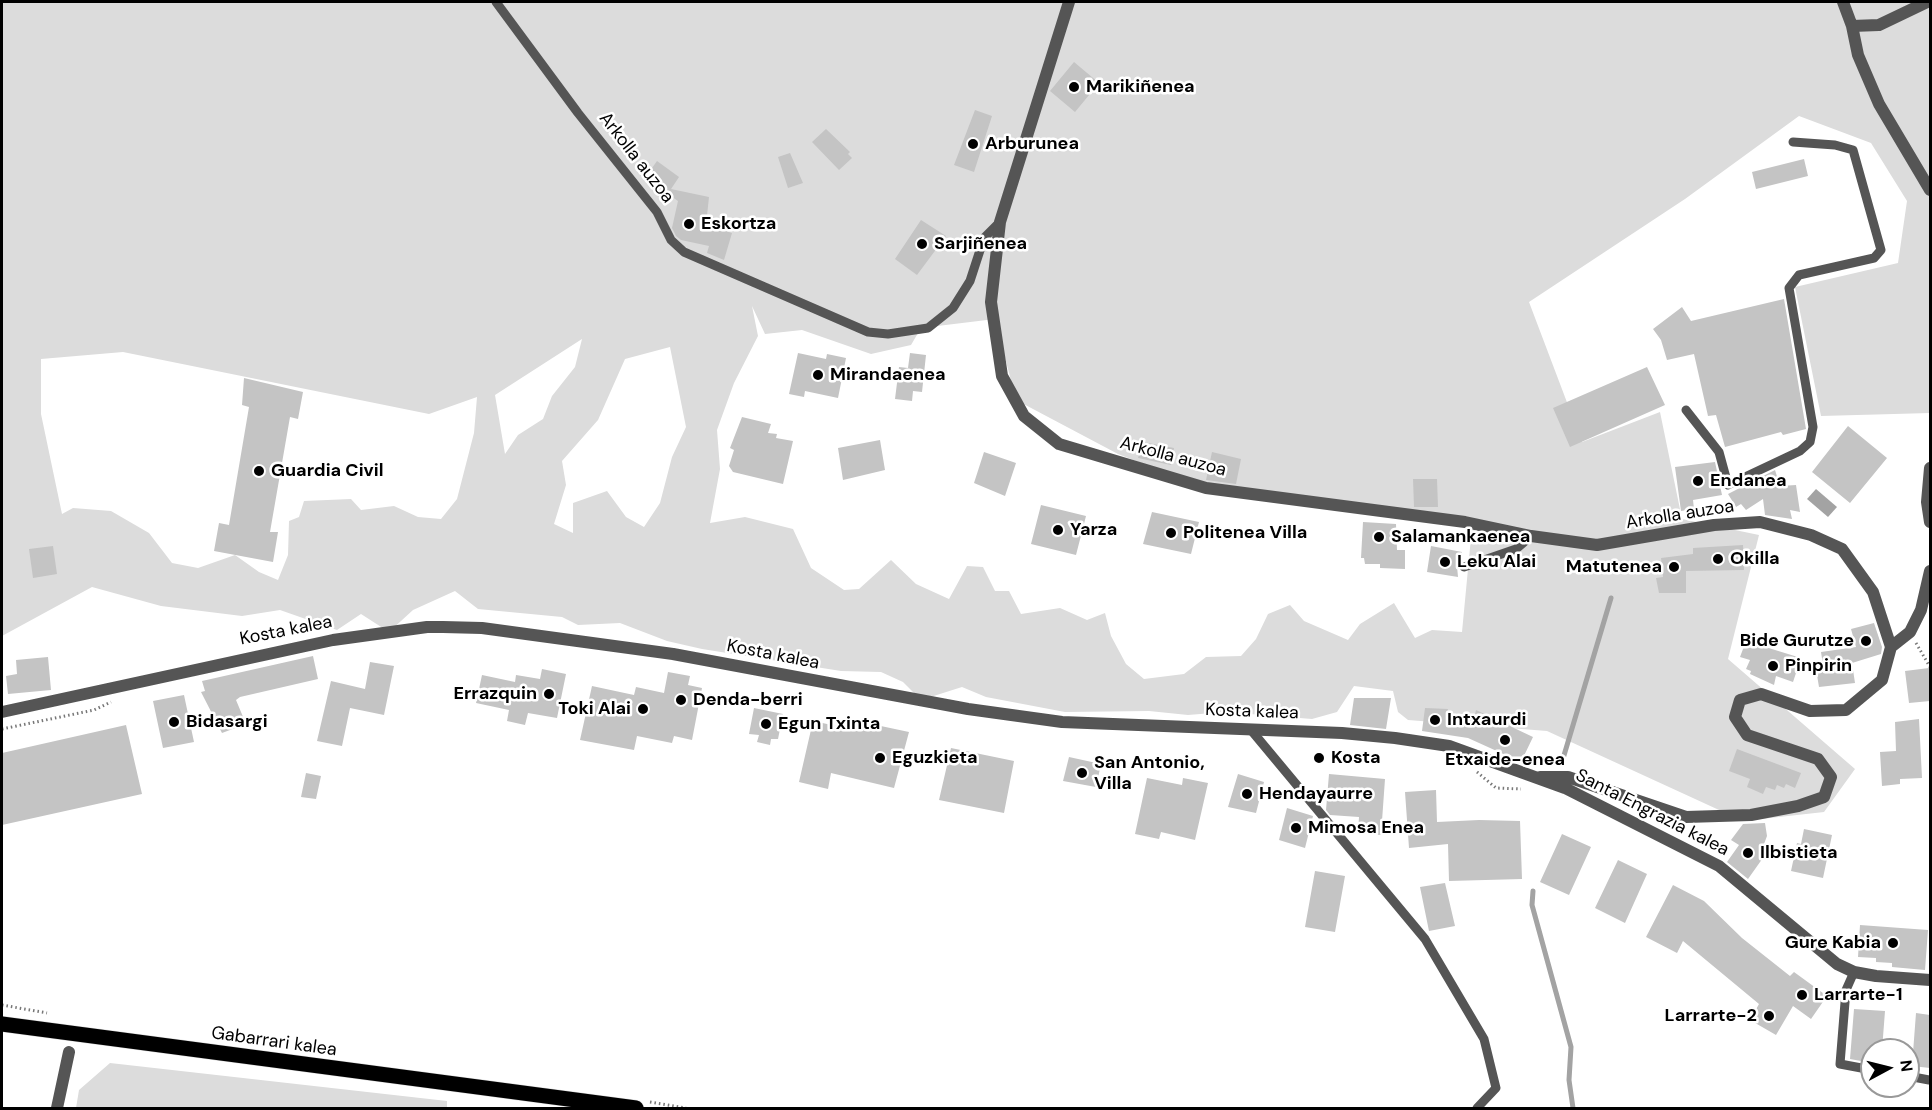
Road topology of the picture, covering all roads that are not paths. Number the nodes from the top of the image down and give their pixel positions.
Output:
1 (496, 2) edge
2 (1069, 2) edge
3 (1843, 2) edge
4 (1927, 2) edge
5 (1852, 26) junction
6 (1793, 142) dead end
7 (1930, 190) edge
8 (1000, 222) junction
9 (1686, 410) dead end
10 (1930, 468) edge
11 (1930, 522) edge
12 (1531, 537) junction
13 (1464, 567) dead end
14 (1930, 571) edge
15 (1891, 647) junction
16 (2, 712) edge
17 (1251, 730) junction
18 (1540, 777) junction
19 (1854, 972) junction
20 (1930, 980) edge
21 (2, 1024) edge
22 (69, 1052) dead end
23 (1860, 1068) edge
24 (1920, 1078) edge
25 (1929, 1080) dead end
26 (541, 1098) junction
27 (57, 1108) edge
28 (591, 1108) edge
29 (636, 1108) edge
30 (1477, 1108) edge

1 - 8 lane, Arkolla auzoa
2 - 8 street, Arkolla auzoa
3 - 5 street
4 - 5 street
5 - 7 street
6 - 9 lane
8 - 12 street, Arkolla auzoa
10 - 11 street
12 - 13 lane
12 - 15 street, Arkolla auzoa
14 - 15 street
15 - 18 street
16 - 17 street, Kosta kalea
17 - 18 street, Kosta kalea
17 - 30 lane
18 - 19 street, Santa Engrazia kalea
19 - 20 street, Santa Engrazia kalea
19 - 23 lane
21 - 26 main road, Gabarrari kalea
22 - 27 street
24 - 25 lane
26 - 28 main road, Gabarrari kalea
26 - 29 main road, Gabarrari kalea

